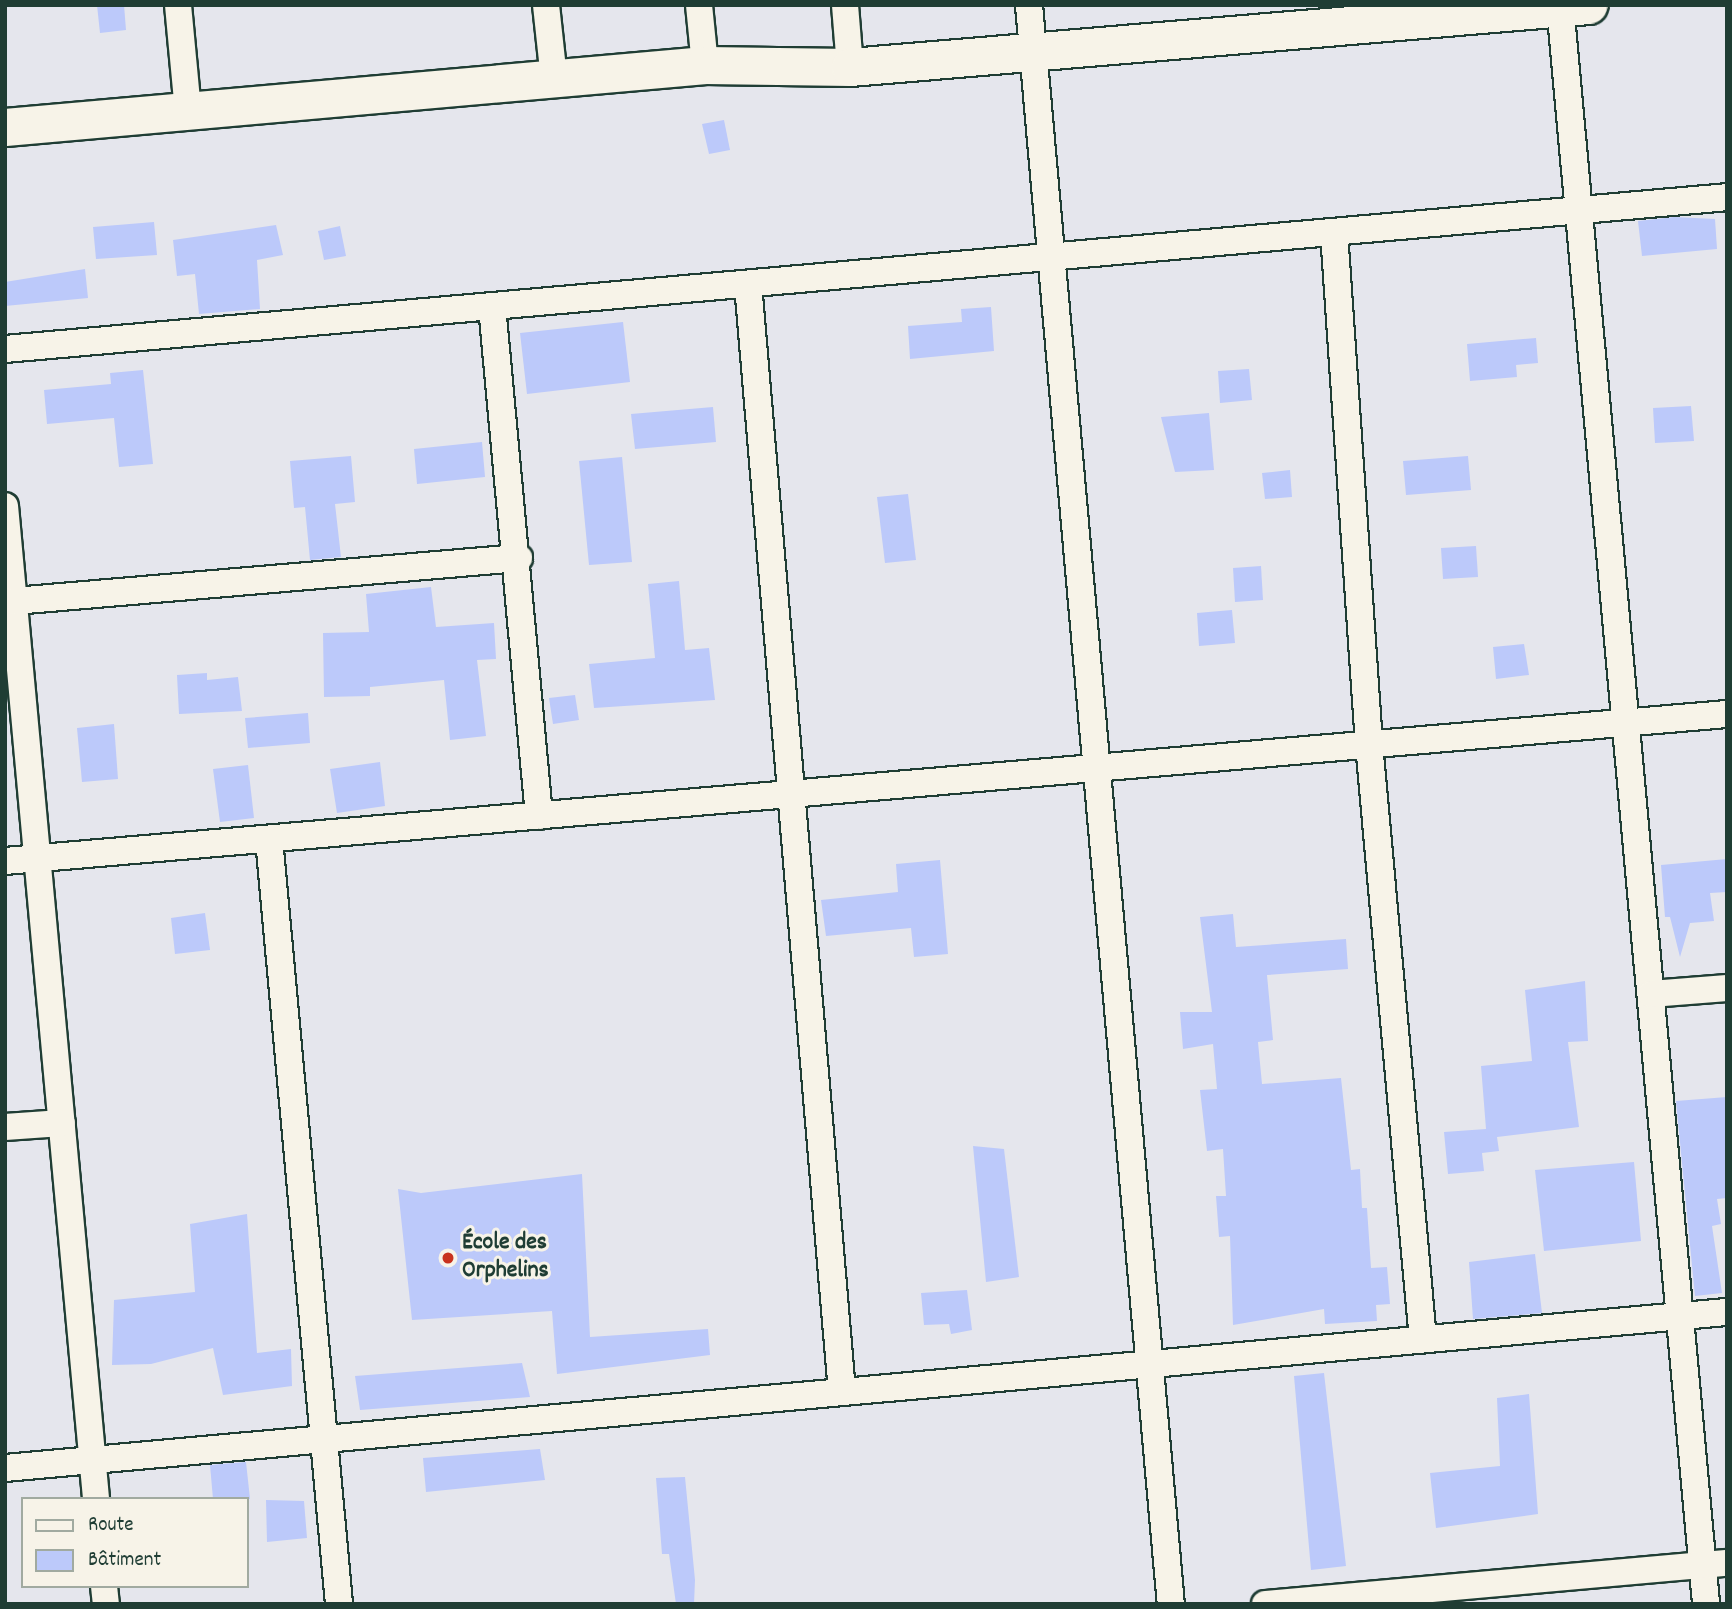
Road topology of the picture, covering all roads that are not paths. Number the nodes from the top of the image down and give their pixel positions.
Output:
1 (178, 5) edge
2 (546, 5) edge
3 (699, 5) edge
4 (845, 5) edge
5 (1030, 5) edge
6 (1570, 6) edge
7 (1034, 52) junction
8 (705, 65) junction
9 (850, 67) junction
10 (554, 79) junction
11 (188, 111) junction
12 (5, 127) edge
13 (1727, 197) edge
14 (1579, 210) junction
15 (1334, 232) junction
16 (1052, 257) junction
17 (748, 284) junction
18 (492, 306) junction
19 (5, 349) edge
20 (5, 506) edge
21 (519, 558) junction
22 (14, 601) junction
23 (1727, 714) edge
24 (1626, 723) junction
25 (1369, 744) junction
26 (1097, 768) junction
27 (791, 794) junction
28 (539, 816) junction
29 (269, 839) junction
30 (37, 859) junction
31 (5, 861) edge
32 (1727, 988) edge
33 (1651, 994) junction
34 (62, 1123) junction
35 (5, 1127) edge
36 (1727, 1312) edge
37 (1680, 1316) junction
38 (1423, 1340) junction
39 (1150, 1364) junction
40 (842, 1392) junction
41 (324, 1439) junction
42 (93, 1460) junction
43 (5, 1468) edge
44 (96, 1497) edge
45 (1714, 1564) edge
46 (339, 1604) edge
47 (1171, 1604) edge
48 (1265, 1604) edge
49 (1706, 1604) edge

1 - 11 street
2 - 10 street
3 - 8 street
4 - 9 street
5 - 7 street
6 - 7 street
6 - 14 street
7 - 9 street
7 - 16 street
8 - 9 street
8 - 10 street
10 - 11 street
11 - 12 street
13 - 14 street
14 - 15 street
14 - 24 street
15 - 16 street
15 - 25 street
16 - 17 street
16 - 26 street
17 - 18 street
17 - 27 street
18 - 19 street
18 - 21 street
20 - 22 street
21 - 22 street
21 - 28 street
22 - 30 street
23 - 24 street
24 - 25 street
24 - 33 street
25 - 26 street
25 - 38 street
26 - 27 street
26 - 39 street
27 - 28 street
27 - 40 street
28 - 29 street
29 - 30 street
29 - 41 street
30 - 31 street
30 - 34 street
32 - 33 street
33 - 37 street
34 - 35 street
34 - 42 street
36 - 37 street
37 - 38 street
37 - 45 street
38 - 39 street
39 - 40 street
39 - 47 street
40 - 41 street
41 - 42 street
41 - 46 street
42 - 43 street
42 - 44 street
45 - 48 street
45 - 49 street

